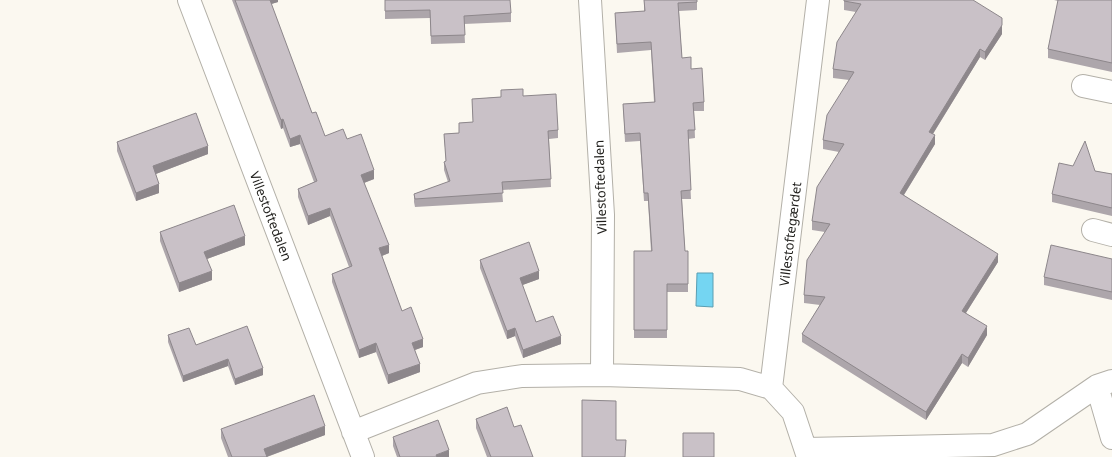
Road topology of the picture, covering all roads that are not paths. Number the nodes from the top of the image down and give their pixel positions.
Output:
1 (189, 0) edge
2 (590, 0) edge
3 (818, 0) edge
4 (1083, 86) dead end
5 (1112, 92) edge
6 (602, 375) junction
7 (1104, 383) edge
8 (771, 388) junction
9 (353, 432) junction
10 (1112, 438) edge
11 (807, 453) edge
12 (363, 457) edge

1 - 9 street, Villestoftedalen
2 - 6 street, Villestoftedalen
3 - 8 street, Villestoftegærdet
4 - 5 street
6 - 8 street
6 - 9 street
7 - 10 street
7 - 11 street
8 - 11 street
9 - 12 street, Villestoftedalen

